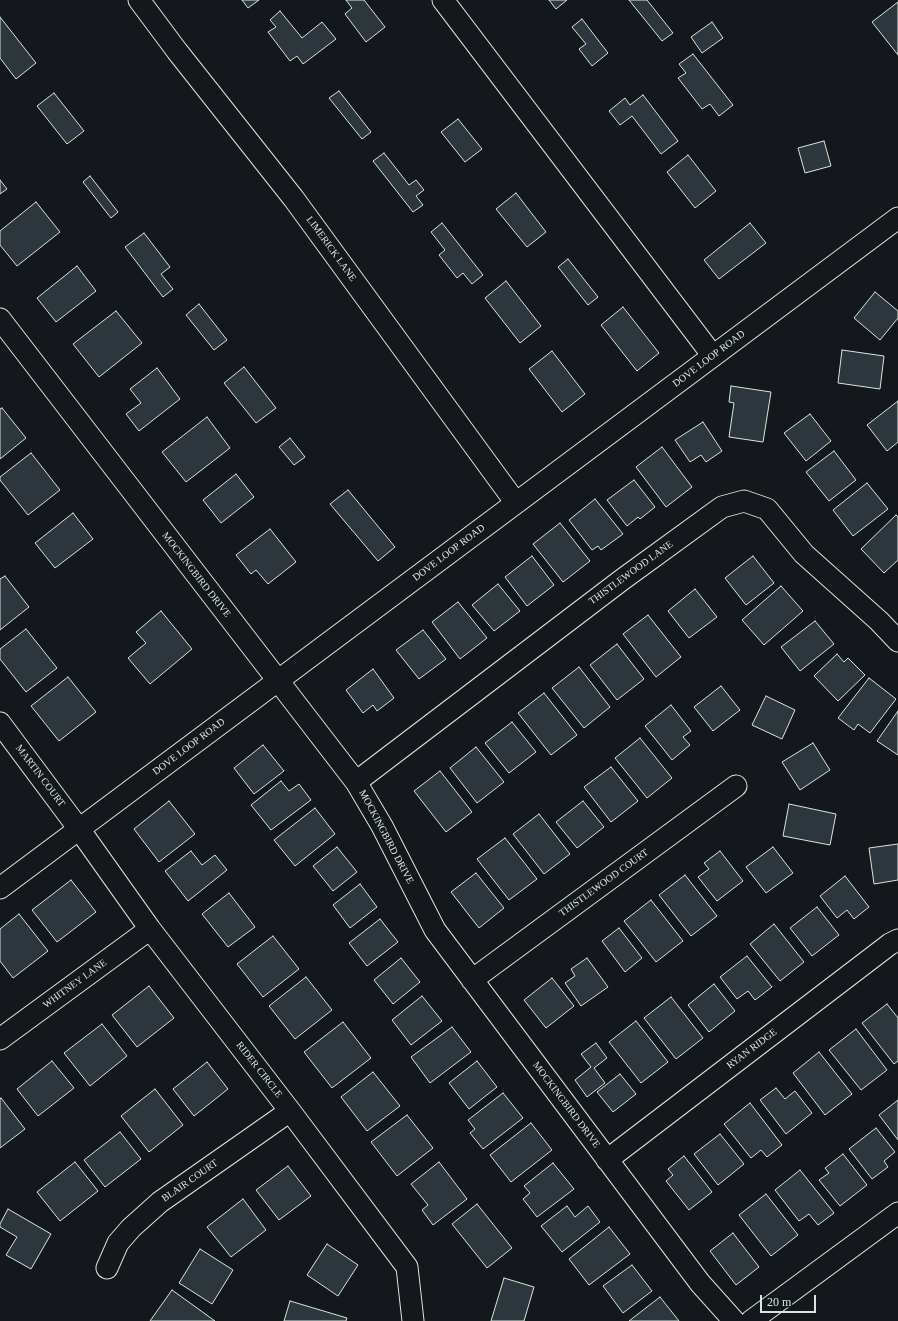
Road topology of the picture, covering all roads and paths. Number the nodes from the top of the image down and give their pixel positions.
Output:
1 (139, 0) edge
2 (443, 0) edge
3 (898, 218) edge
4 (0, 319) edge
5 (713, 356) junction
6 (516, 503) junction
7 (898, 641) edge
8 (278, 681) junction
9 (0, 723) edge
10 (356, 782) junction
11 (736, 786) dead end
12 (79, 829) junction
13 (0, 888) edge
14 (150, 929) junction
15 (898, 940) edge
16 (472, 980) junction
17 (0, 1039) edge
18 (290, 1111) junction
19 (607, 1160) junction
20 (898, 1213) edge
21 (107, 1268) dead end
22 (413, 1321) edge
23 (734, 1321) edge
24 (751, 1321) edge

1 - 6 street, LIMERICK LANE
2 - 5 street
3 - 5 street, DOVE LOOP ROAD
4 - 8 street, MOCKINGBIRD DRIVE
5 - 6 street, DOVE LOOP ROAD
6 - 8 street, DOVE LOOP ROAD
7 - 10 street, THISTLEWOOD LANE
8 - 10 street, MOCKINGBIRD DRIVE
8 - 12 street, DOVE LOOP ROAD
9 - 12 street, MARTIN COURT
10 - 16 street, MOCKINGBIRD DRIVE
11 - 16 street, THISTLEWOOD COURT
12 - 13 street, DOVE LOOP ROAD
12 - 14 street, RIDER CIRCLE
14 - 17 street, WHITNEY LANE
14 - 18 street, RIDER CIRCLE
15 - 19 street, RYAN RIDGE
16 - 19 street, MOCKINGBIRD DRIVE
18 - 21 street, BLAIR COURT
18 - 22 street, RIDER CIRCLE
19 - 23 street, MOCKINGBIRD DRIVE
20 - 24 street

